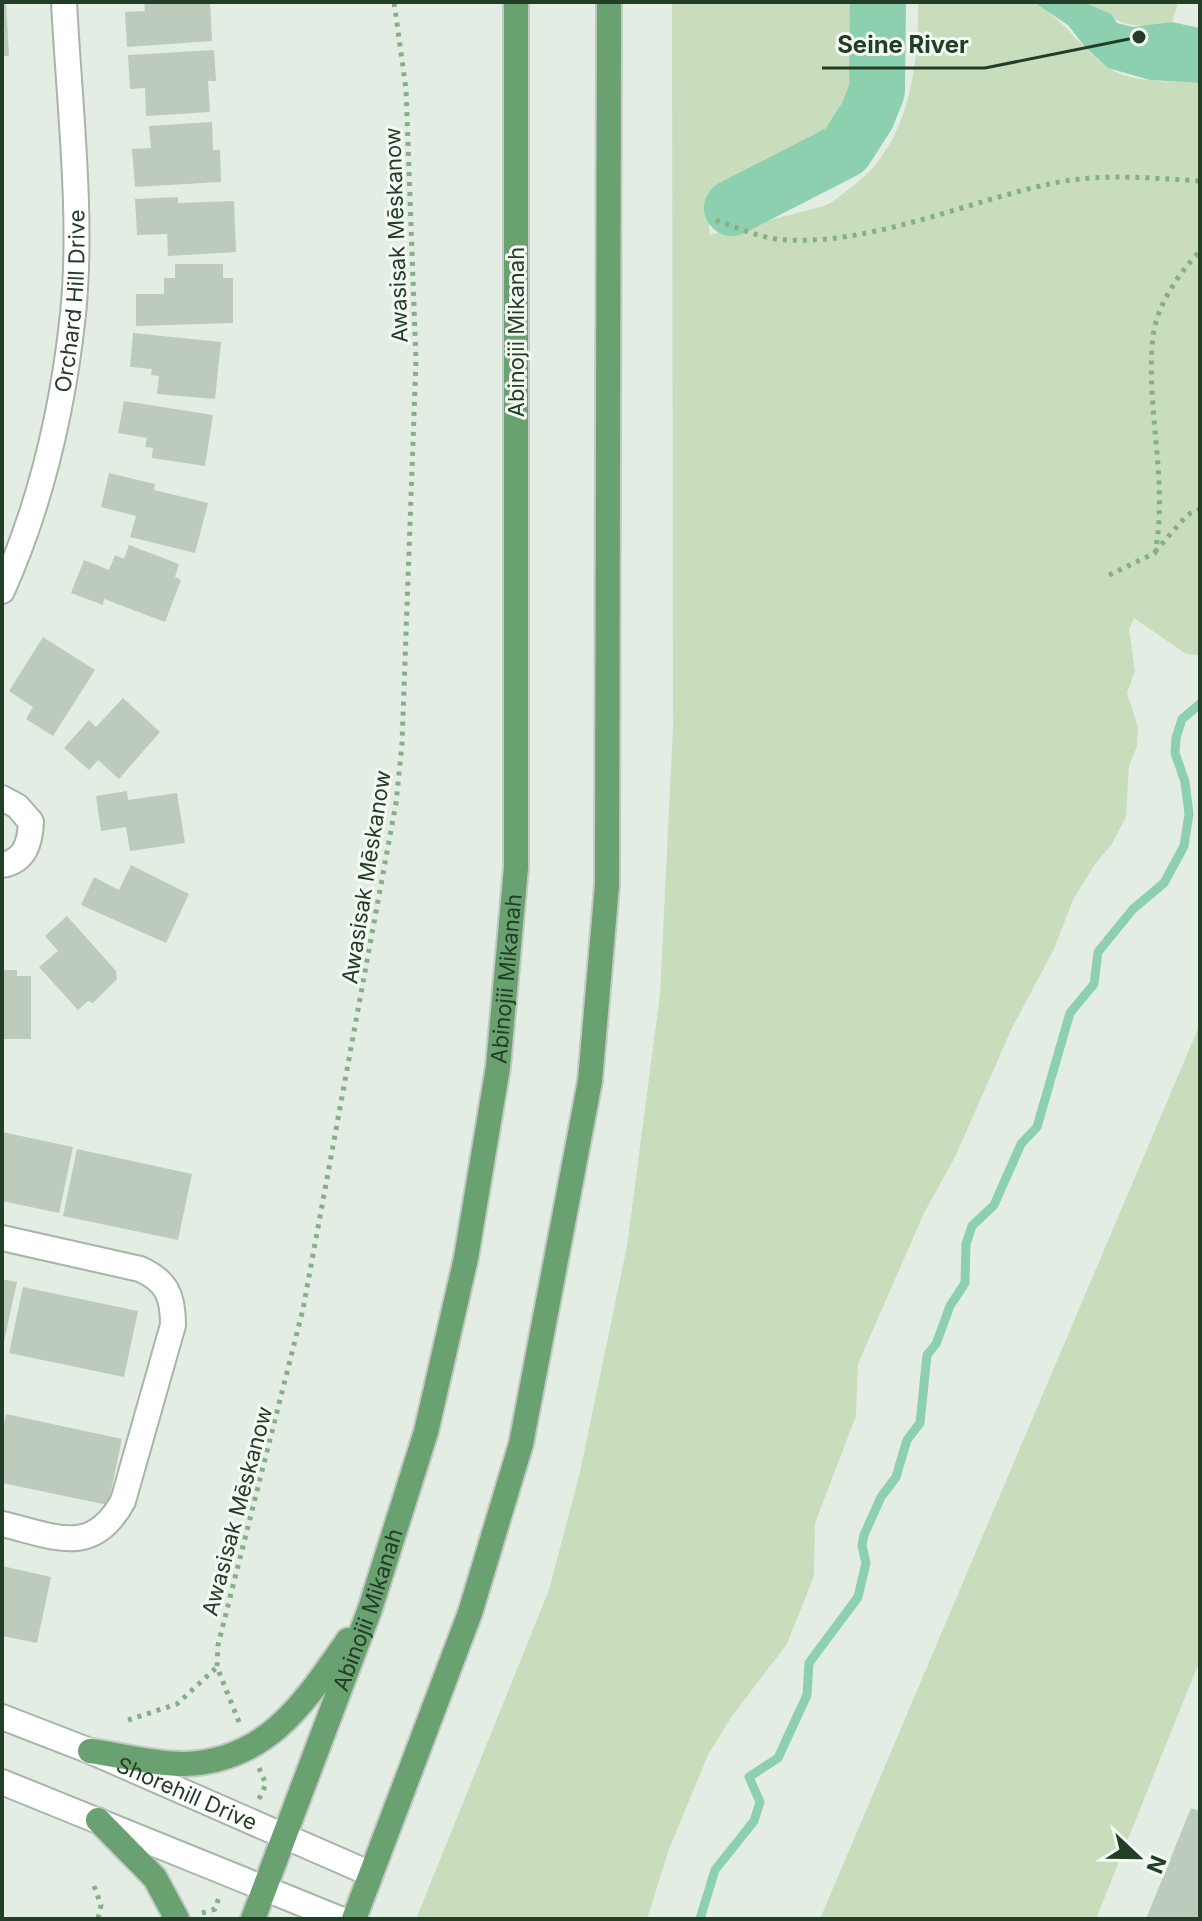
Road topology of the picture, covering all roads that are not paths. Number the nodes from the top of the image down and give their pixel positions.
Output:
1 (64, 2) edge
2 (516, 2) edge
3 (609, 2) edge
4 (2, 591) edge
5 (2, 798) edge
6 (2, 865) edge
7 (2, 1238) edge
8 (2, 1524) edge
9 (370, 1609) junction
10 (2, 1717) edge
11 (90, 1751) junction
12 (2, 1782) edge
13 (98, 1820) junction
14 (285, 1836) junction
15 (371, 1874) junction
16 (265, 1888) junction
17 (177, 1919) edge
18 (253, 1919) edge
19 (340, 1919) edge
20 (354, 1919) edge

1 - 4 street, Orchard Hill Drive
2 - 9 main road, Abinojii Mikanah
3 - 15 main road
5 - 6 street
7 - 8 street
9 - 11 main road
9 - 14 main road, Abinojii Mikanah
10 - 11 street, Shorehill Drive
11 - 14 street, Shorehill Drive
12 - 13 street
13 - 16 street
13 - 17 main road
14 - 15 street, Shorehill Drive
14 - 16 main road, Abinojii Mikanah
15 - 20 main road
16 - 18 main road, Abinojii Mikanah
16 - 19 street

